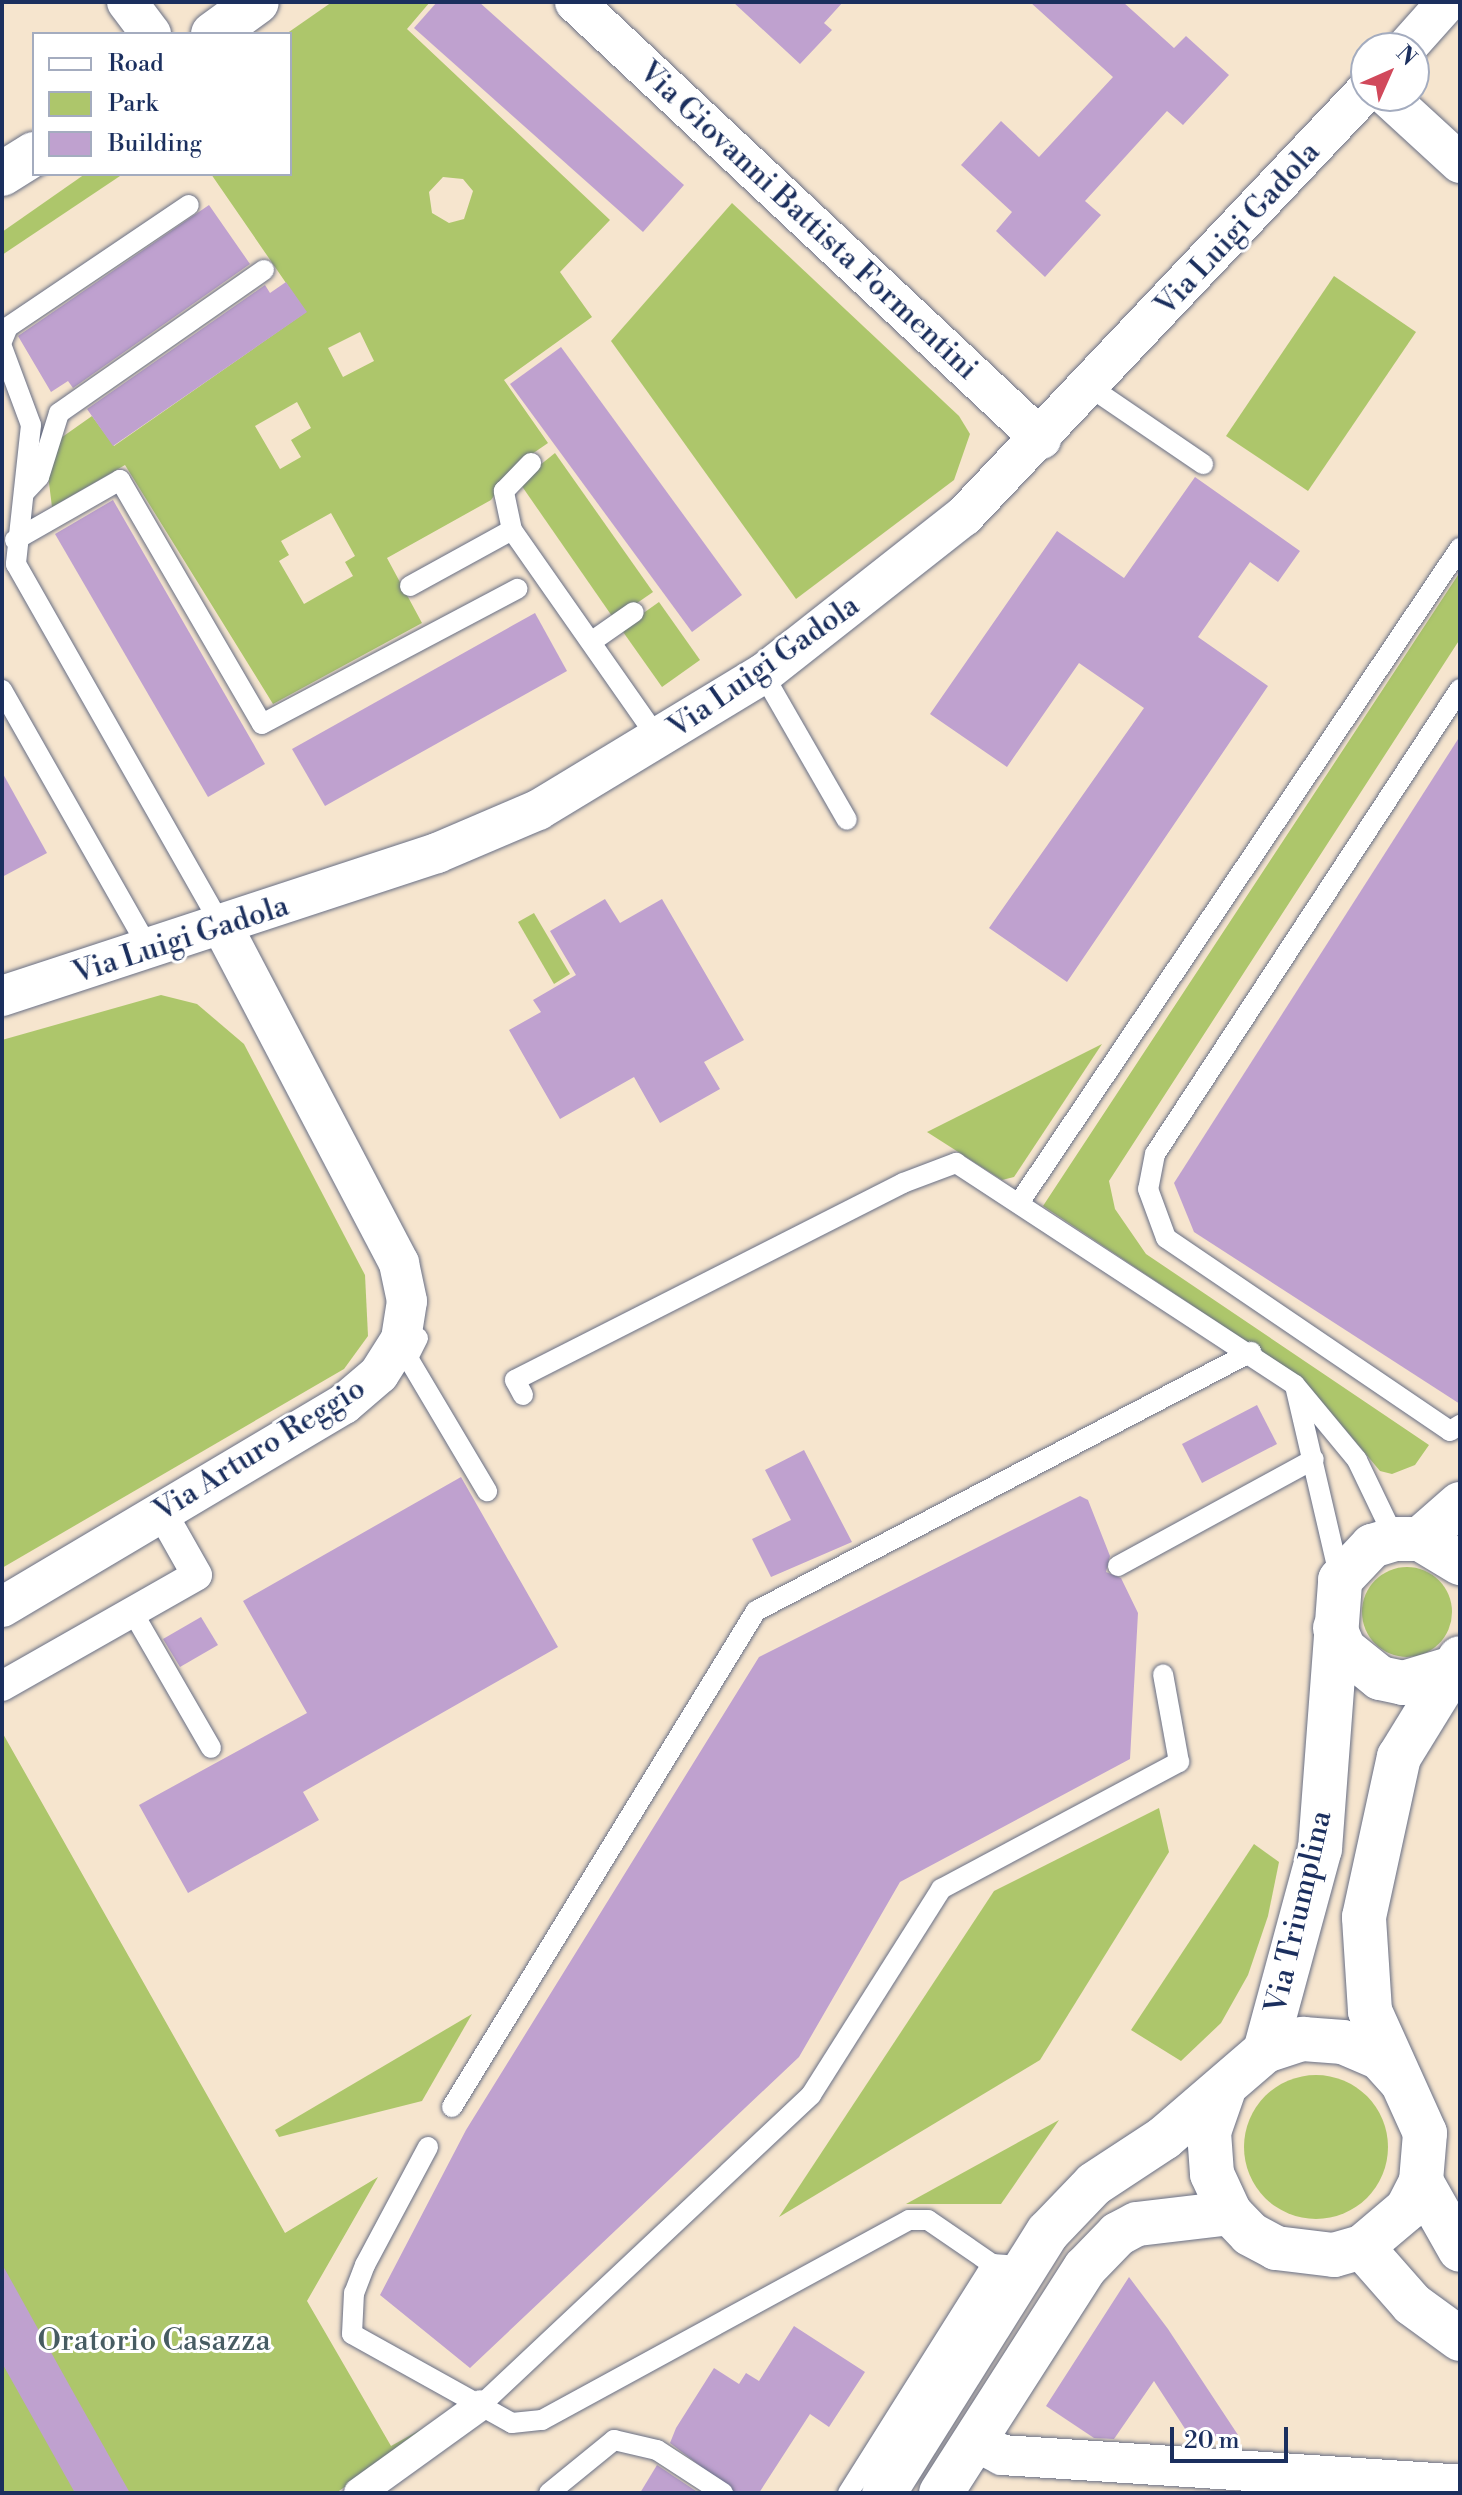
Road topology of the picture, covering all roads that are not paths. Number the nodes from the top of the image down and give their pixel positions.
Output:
1 (127, 2) edge
2 (257, 2) edge
3 (575, 2) edge
4 (1447, 2) edge
5 (150, 32) edge
6 (216, 32) edge
7 (1420, 32) edge
8 (1350, 108) edge
9 (1404, 112) edge
10 (32, 155) edge
11 (1460, 163) edge
12 (2, 174) edge
13 (189, 205) dead end
14 (264, 270) dead end
15 (2, 344) edge
16 (1090, 387) junction
17 (1041, 439) junction
18 (531, 463) dead end
19 (1203, 464) dead end
20 (24, 493) junction
21 (512, 530) junction
22 (15, 540) junction
23 (1460, 548) edge
24 (410, 586) dead end
25 (517, 589) dead end
26 (634, 612) dead end
27 (591, 642) junction
28 (763, 674) junction
29 (1460, 689) edge
30 (2, 690) edge
31 (659, 740) junction
32 (847, 820) dead end
33 (223, 928) junction
34 (150, 951) junction
35 (2, 996) edge
36 (956, 1163) junction
37 (968, 1187) dead end
38 (1019, 1203) junction
39 (701, 1295) junction
40 (407, 1301) junction
41 (1251, 1352) junction
42 (559, 1377) dead end
43 (1295, 1385) junction
44 (523, 1395) dead end
45 (1455, 1428) edge
46 (1314, 1459) junction
47 (487, 1491) dead end
48 (1460, 1504) edge
49 (167, 1522) dead end
50 (1407, 1539) junction
51 (1460, 1563) edge
52 (1118, 1566) dead end
53 (1340, 1580) junction
54 (2, 1607) edge
55 (132, 1611) junction
56 (1335, 1628) junction
57 (1454, 1664) edge
58 (1163, 1674) dead end
59 (2, 1686) edge
60 (211, 1748) dead end
61 (1265, 2051) junction
62 (1407, 2087) junction
63 (1223, 2092) junction
64 (452, 2107) dead end
65 (428, 2147) dead end
66 (1421, 2181) junction
67 (1230, 2213) junction
68 (1362, 2247) junction
69 (1460, 2250) edge
70 (1009, 2265) junction
71 (1460, 2339) edge
72 (481, 2405) junction
73 (975, 2441) junction
74 (1460, 2485) edge
75 (863, 2491) edge
76 (359, 2493) edge
77 (549, 2493) edge
78 (723, 2493) edge
79 (941, 2493) edge

1 - 5 street
2 - 6 main road
3 - 17 street, Via Giovanni Battista Formentini
4 - 7 street
8 - 16 street, Via Luigi Gadola
9 - 11 street
10 - 12 main road
13 - 15 lane
14 - 20 lane
15 - 20 lane
16 - 17 street, Via Luigi Gadola
16 - 19 lane
17 - 28 street, Via Luigi Gadola
18 - 21 lane
20 - 22 lane
21 - 24 lane
21 - 27 lane
22 - 25 lane
22 - 33 lane
23 - 38 lane
26 - 27 lane
27 - 31 lane
28 - 31 street, Via Luigi Gadola
28 - 32 lane
29 - 45 lane
30 - 34 lane
31 - 33 street, Via Luigi Gadola
33 - 34 street, Via Luigi Gadola
33 - 40 street, Via Arturo Reggio
34 - 35 street, Via Luigi Gadola
36 - 37 lane
36 - 38 lane
36 - 39 lane
38 - 41 lane
39 - 42 lane
39 - 44 lane
40 - 47 lane
40 - 54 street, Via Arturo Reggio
41 - 43 lane
41 - 64 lane
43 - 46 lane
43 - 50 lane
46 - 52 lane
46 - 53 lane
48 - 50 main road
49 - 55 street
50 - 51 main road
50 - 53 main road
53 - 56 main road, Via Triumplina
55 - 59 street
55 - 60 lane
56 - 57 main road, Via Triumplina
56 - 61 main road, Via Triumplina
57 - 62 main road, Via Triumplina
58 - 72 lane
61 - 62 main road, Via Triumplina
61 - 63 main road, Via Triumplina
62 - 66 main road, Via Triumplina
63 - 67 main road, Via Triumplina
63 - 70 main road, Via Triumplina
65 - 72 lane
66 - 68 main road, Via Triumplina
66 - 69 main road
67 - 68 main road, Via Triumplina
67 - 73 main road
68 - 71 main road
70 - 72 lane
70 - 75 main road, Via Triumplina
72 - 76 street
73 - 74 street
73 - 79 main road
77 - 78 lane

